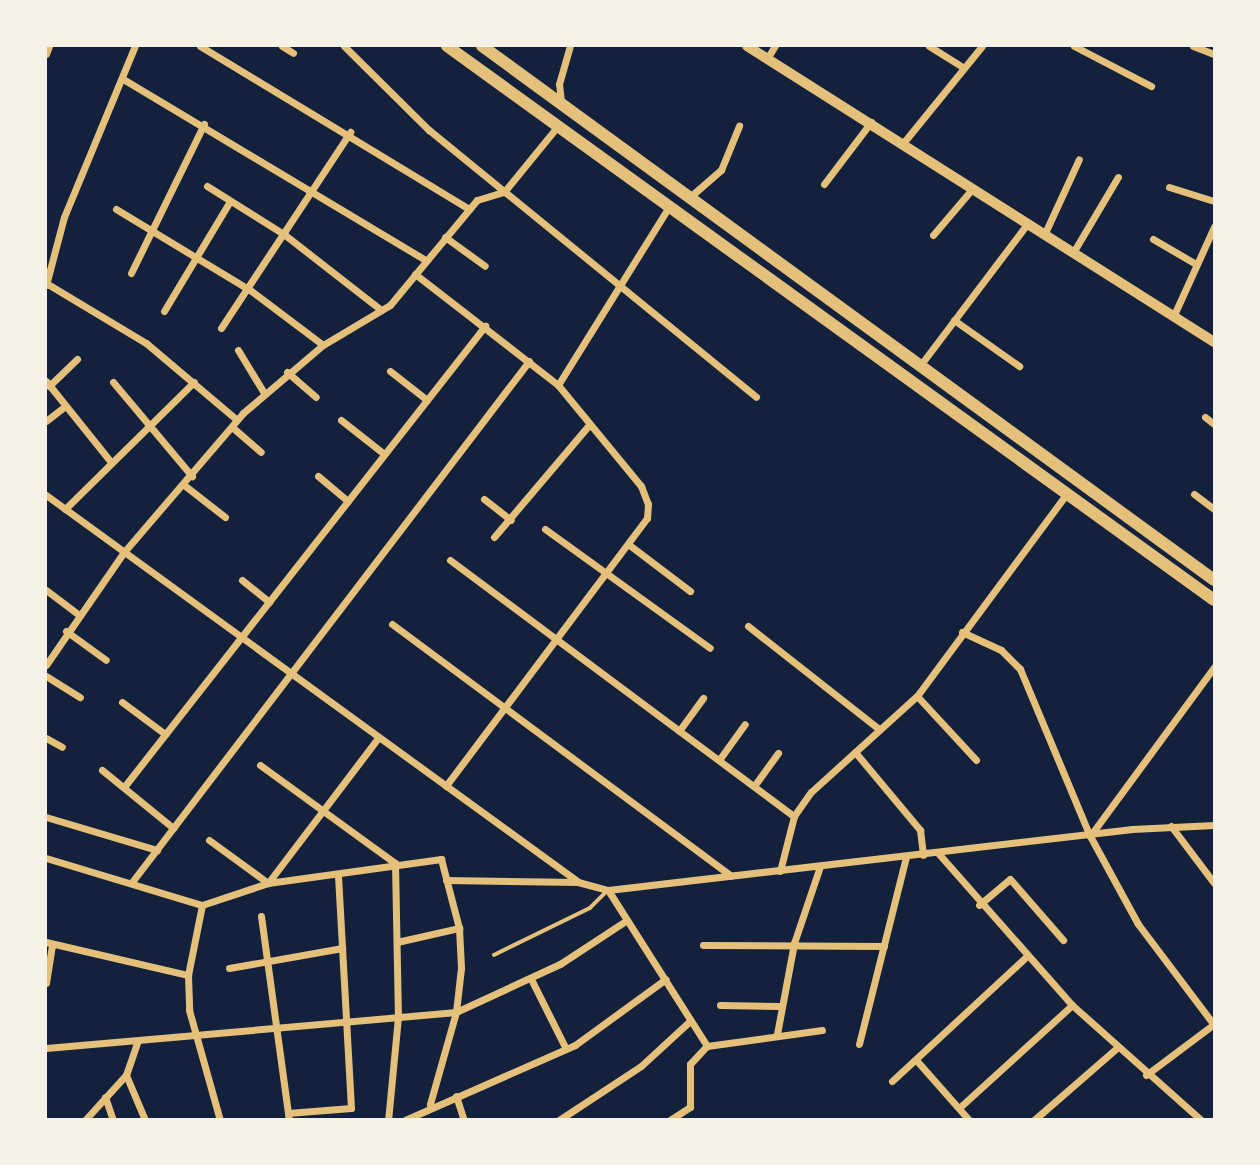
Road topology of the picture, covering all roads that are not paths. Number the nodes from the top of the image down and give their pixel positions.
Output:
1 (49, 46) edge
2 (135, 46) edge
3 (200, 46) edge
4 (282, 46) edge
5 (344, 46) edge
6 (447, 46) edge
7 (570, 46) edge
8 (747, 46) edge
9 (775, 46) edge
10 (929, 46) edge
11 (982, 46) edge
12 (1193, 46) edge
13 (487, 47) edge
14 (1078, 47) edge
15 (1210, 50) edge
16 (293, 53) dead end
17 (46, 54) edge
18 (768, 57) junction
19 (961, 66) junction
20 (123, 79) junction
21 (1151, 86) dead end
22 (561, 105) junction
23 (871, 122) junction
24 (204, 124) junction
25 (738, 126) dead end
26 (557, 127) junction
27 (349, 132) junction
28 (905, 142) junction
29 (1079, 159) dead end
30 (1118, 177) dead end
31 (824, 184) dead end
32 (207, 186) dead end
33 (1169, 187) dead end
34 (974, 188) junction
35 (315, 189) junction
36 (504, 192) junction
37 (691, 196) junction
38 (230, 201) junction
39 (1214, 201) edge
40 (670, 205) junction
41 (116, 209) dead end
42 (469, 209) junction
43 (1028, 223) junction
44 (1214, 227) edge
45 (152, 230) junction
46 (738, 230) junction
47 (1045, 233) junction
48 (285, 235) junction
49 (933, 235) dead end
50 (445, 237) junction
51 (1153, 239) dead end
52 (728, 246) junction
53 (1074, 251) junction
54 (771, 253) junction
55 (199, 258) junction
56 (425, 260) junction
57 (1196, 264) junction
58 (485, 266) dead end
59 (760, 270) junction
60 (131, 273) dead end
61 (415, 274) junction
62 (46, 284) edge
63 (620, 286) junction
64 (250, 290) junction
65 (381, 310) junction
66 (164, 311) dead end
67 (1174, 315) junction
68 (954, 320) junction
69 (485, 326) junction
70 (221, 328) dead end
71 (1214, 342) edge
72 (323, 345) junction
73 (238, 350) dead end
74 (77, 359) dead end
75 (529, 361) junction
76 (922, 363) junction
77 (1019, 366) dead end
78 (287, 372) junction
79 (390, 372) dead end
80 (113, 382) dead end
81 (194, 382) junction
82 (47, 384) edge
83 (558, 385) junction
84 (264, 393) junction
85 (316, 397) dead end
86 (756, 397) dead end
87 (427, 400) junction
88 (65, 406) junction
89 (1205, 417) dead end
90 (341, 420) dead end
91 (46, 421) edge
92 (235, 424) junction
93 (590, 424) junction
94 (1214, 424) edge
95 (149, 428) junction
96 (261, 452) dead end
97 (384, 454) junction
98 (111, 462) junction
99 (192, 476) junction
100 (318, 476) dead end
101 (184, 485) junction
102 (1067, 493) junction
103 (1194, 494) dead end
104 (46, 495) edge
105 (484, 499) dead end
106 (348, 501) junction
107 (65, 509) junction
108 (1214, 509) edge
109 (225, 517) dead end
110 (511, 520) junction
111 (545, 529) dead end
112 (494, 537) dead end
113 (628, 544) junction
114 (124, 552) junction
115 (450, 560) dead end
116 (606, 573) junction
117 (242, 579) dead end
118 (1214, 579) edge
119 (46, 590) edge
120 (690, 590) dead end
121 (1214, 600) edge
122 (269, 602) junction
123 (77, 613) junction
124 (392, 624) dead end
125 (748, 626) dead end
126 (66, 631) junction
127 (962, 632) junction
128 (241, 637) junction
129 (556, 639) junction
130 (710, 648) dead end
131 (106, 660) dead end
132 (46, 665) edge
133 (1214, 667) edge
134 (291, 673) junction
135 (46, 676) edge
136 (917, 696) junction
137 (80, 697) dead end
138 (703, 698) dead end
139 (122, 702) dead end
140 (505, 707) junction
141 (744, 724) dead end
142 (879, 729) junction
143 (679, 731) junction
144 (165, 734) junction
145 (379, 737) junction
146 (46, 738) edge
147 (62, 747) dead end
148 (855, 752) junction
149 (778, 753) dead end
150 (719, 760) junction
151 (976, 760) dead end
152 (260, 765) dead end
153 (102, 770) dead end
154 (446, 786) junction
155 (754, 786) junction
156 (124, 787) junction
157 (324, 810) junction
158 (794, 816) junction
159 (46, 817) edge
160 (1171, 825) junction
161 (1214, 825) edge
162 (173, 828) junction
163 (1090, 836) junction
164 (209, 840) dead end
165 (157, 850) junction
166 (938, 853) junction
167 (923, 855) junction
168 (905, 857) junction
169 (46, 858) edge
170 (395, 863) junction
171 (820, 866) junction
172 (780, 871) junction
173 (338, 875) junction
174 (732, 876) junction
175 (446, 880) junction
176 (132, 882) junction
177 (579, 882) junction
178 (268, 883) junction
179 (1214, 883) edge
180 (608, 890) junction
181 (202, 905) junction
182 (979, 905) junction
183 (261, 916) dead end
184 (627, 920) junction
185 (459, 928) junction
186 (1063, 940) dead end
187 (397, 942) junction
188 (49, 943) edge
189 (794, 943) junction
190 (703, 945) dead end
191 (884, 946) junction
192 (342, 948) junction
193 (494, 955) dead end
194 (1027, 956) junction
195 (269, 961) junction
196 (229, 968) dead end
197 (188, 975) junction
198 (531, 979) junction
199 (666, 979) junction
200 (46, 983) edge
201 (1072, 1004) junction
202 (720, 1005) dead end
203 (778, 1006) junction
204 (456, 1012) junction
205 (398, 1017) junction
206 (690, 1021) junction
207 (345, 1022) junction
208 (1214, 1025) edge
209 (281, 1028) junction
210 (822, 1030) dead end
211 (777, 1034) junction
212 (195, 1037) junction
213 (138, 1041) junction
214 (859, 1044) dead end
215 (707, 1046) junction
216 (1118, 1046) junction
217 (46, 1048) edge
218 (566, 1049) junction
219 (917, 1061) junction
220 (126, 1075) junction
221 (1146, 1075) junction
222 (892, 1081) dead end
223 (456, 1096) junction
224 (105, 1097) junction
225 (430, 1104) junction
226 (959, 1108) junction
227 (288, 1116) edge
228 (419, 1116) edge
229 (85, 1119) edge
230 (113, 1119) edge
231 (145, 1119) edge
232 (220, 1119) edge
233 (388, 1119) edge
234 (405, 1119) edge
235 (464, 1119) edge
236 (559, 1119) edge
237 (670, 1119) edge
238 (969, 1119) edge
239 (1034, 1119) edge
240 (1201, 1119) edge

1 - 17 street
2 - 20 street
3 - 27 street
4 - 16 street
5 - 36 street
6 - 26 main road
7 - 22 street
8 - 18 main road
9 - 18 street
10 - 19 street
11 - 19 street
12 - 15 street
13 - 22 main road
14 - 21 street
18 - 23 main road
19 - 28 street
20 - 24 street
20 - 62 street
22 - 37 main road
23 - 28 main road
23 - 31 street
24 - 35 street
24 - 45 street
25 - 37 street
26 - 36 street
26 - 40 main road
27 - 35 street
27 - 42 street
28 - 34 main road
29 - 47 street
30 - 53 street
32 - 38 street
33 - 39 street
34 - 43 main road
34 - 49 street
35 - 48 street
35 - 56 street
36 - 42 street
36 - 63 street
37 - 46 main road
38 - 48 street
38 - 55 street
40 - 52 main road
40 - 63 street
41 - 45 street
42 - 50 street
43 - 47 main road
43 - 68 street
44 - 57 street
45 - 55 street
45 - 60 street
46 - 52 main road
46 - 54 main road
47 - 53 main road
48 - 64 street
48 - 65 street
50 - 56 street
50 - 58 street
51 - 57 street
52 - 59 main road
53 - 67 main road
54 - 59 main road
54 - 76 main road
55 - 64 street
55 - 66 street
56 - 61 street
57 - 67 street
59 - 102 main road
61 - 65 street
61 - 69 street
62 - 81 street
63 - 83 street
63 - 86 street
64 - 70 street
64 - 72 street
65 - 72 street
67 - 71 main road
68 - 76 street
68 - 77 street
69 - 75 street
69 - 87 street
72 - 78 street
73 - 84 street
74 - 82 street
75 - 83 street
75 - 134 street
76 - 118 main road
78 - 84 street
78 - 85 street
79 - 87 street
80 - 95 street
81 - 92 street
81 - 95 street
82 - 88 street
83 - 93 street
84 - 92 street
87 - 97 street
88 - 91 street
88 - 98 street
89 - 94 street
90 - 97 street
92 - 96 street
92 - 99 street
93 - 110 street
93 - 113 street
95 - 98 street
95 - 99 street
97 - 106 street
98 - 107 street
99 - 101 street
100 - 106 street
101 - 109 street
101 - 114 street
102 - 121 main road
102 - 127 street
103 - 108 street
104 - 107 street
105 - 110 street
106 - 122 street
107 - 114 street
110 - 112 street
111 - 116 street
113 - 116 street
113 - 120 street
114 - 123 street
114 - 128 street
115 - 129 street
116 - 129 street
116 - 130 street
117 - 122 street
119 - 123 street
122 - 128 street
123 - 126 street
124 - 140 street
125 - 142 street
126 - 131 street
126 - 132 street
127 - 136 street
127 - 163 street
128 - 134 street
128 - 144 street
129 - 140 street
129 - 143 street
133 - 163 street
134 - 145 street
134 - 162 street
135 - 137 street
136 - 142 street
136 - 151 street
138 - 143 street
139 - 144 street
140 - 154 street
140 - 174 street
141 - 150 street
142 - 148 street
143 - 150 street
144 - 156 street
145 - 154 street
145 - 157 street
146 - 147 street
148 - 158 street
148 - 167 street
149 - 155 street
150 - 155 street
152 - 157 street
153 - 156 street
154 - 177 street
155 - 158 street
156 - 162 street
157 - 170 street
157 - 178 street
158 - 172 street
159 - 165 street
160 - 161 street
160 - 163 street
160 - 179 street
162 - 165 street
163 - 166 street
163 - 208 street
164 - 178 street
165 - 176 street
166 - 167 street
166 - 182 street
167 - 168 street
168 - 171 street
168 - 191 street
169 - 176 street
170 - 173 street
170 - 175 street
170 - 187 street
171 - 172 street
171 - 189 street
172 - 174 street
173 - 178 street
173 - 192 street
174 - 180 street
175 - 177 street
175 - 185 street
176 - 181 street
177 - 180 street
178 - 181 street
180 - 184 street
180 - 193 lane
181 - 197 street
182 - 186 street
182 - 194 street
183 - 195 street
184 - 198 street
184 - 199 street
185 - 187 street
185 - 204 street
187 - 205 street
188 - 197 street
188 - 200 street
189 - 190 street
189 - 191 street
189 - 203 street
191 - 214 street
192 - 195 street
192 - 207 street
194 - 201 street
194 - 219 street
195 - 196 street
195 - 209 street
197 - 212 street
198 - 204 street
198 - 218 street
199 - 206 street
199 - 218 street
201 - 216 street
201 - 226 street
202 - 203 street
203 - 211 street
204 - 205 street
204 - 225 street
205 - 207 street
205 - 233 street
206 - 215 street
206 - 236 street
207 - 209 street
207 - 227 street
208 - 221 street
209 - 212 street
209 - 227 street
210 - 211 street
211 - 215 street
212 - 213 street
212 - 232 street
213 - 217 street
213 - 220 street
215 - 237 street
216 - 221 street
216 - 239 street
218 - 223 street
219 - 222 street
219 - 226 street
220 - 224 street
220 - 231 street
221 - 240 street
223 - 225 street
223 - 235 street
224 - 229 street
224 - 230 street
225 - 228 street
226 - 238 street
228 - 234 street

